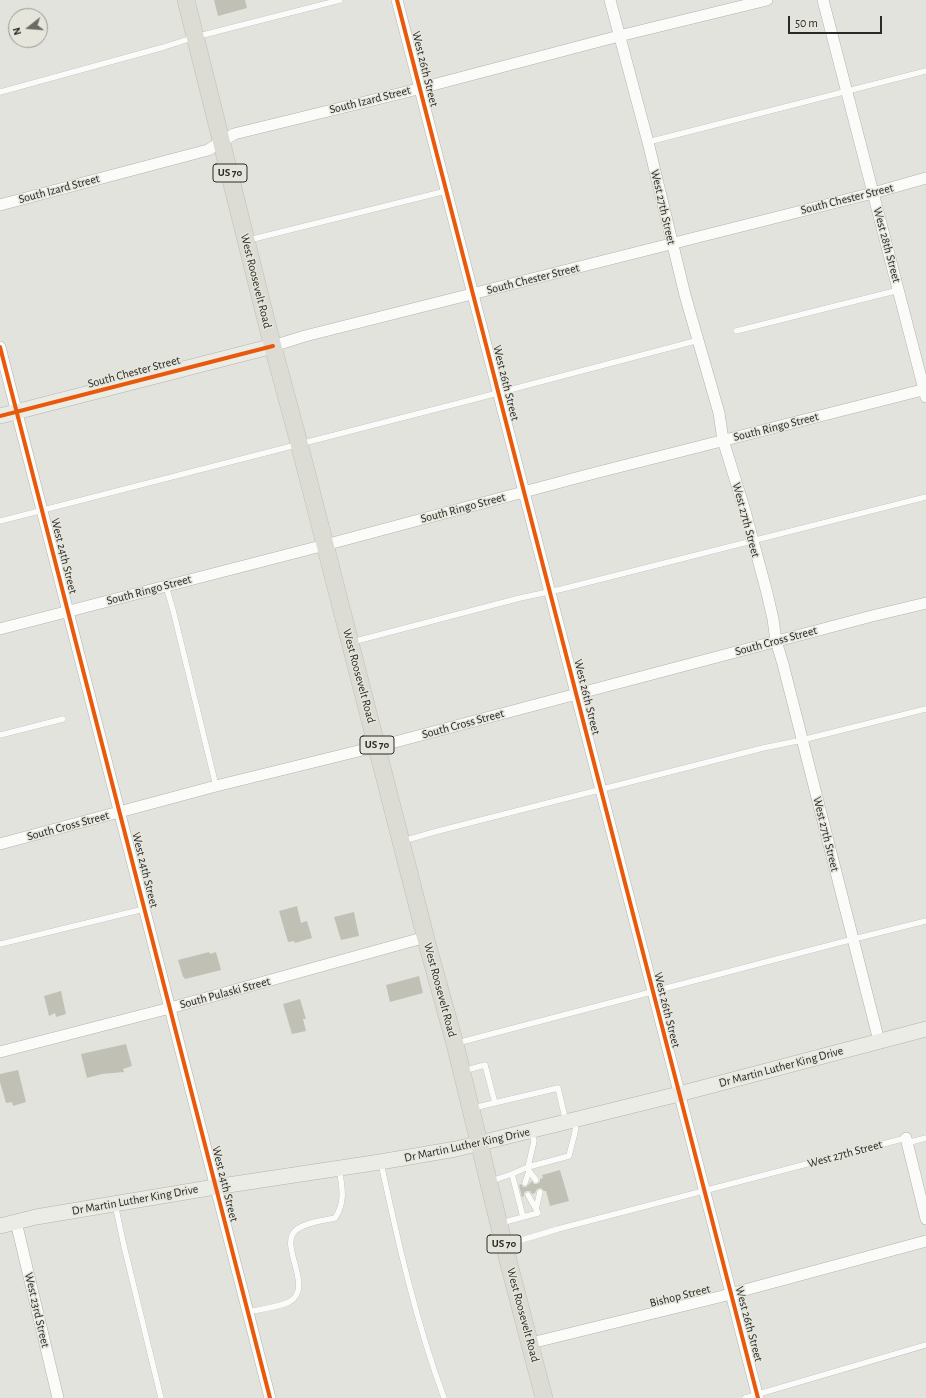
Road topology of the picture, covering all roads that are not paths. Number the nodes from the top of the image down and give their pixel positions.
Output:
1 (186, 0) edge
2 (340, 0) edge
3 (397, 0) edge
4 (610, 0) edge
5 (767, 0) edge
6 (823, 0) edge
7 (619, 36) junction
8 (195, 37) junction
9 (926, 71) edge
10 (419, 89) junction
11 (847, 91) junction
12 (0, 92) edge
13 (222, 141) junction
14 (648, 142) junction
15 (926, 178) edge
16 (446, 191) junction
17 (873, 193) junction
18 (0, 205) edge
19 (246, 241) junction
20 (672, 244) junction
21 (899, 290) junction
22 (473, 294) junction
23 (736, 331) dead end
24 (699, 340) junction
25 (273, 346) junction
26 (0, 347) edge
27 (925, 392) edge
28 (498, 393) junction
29 (17, 412) junction
30 (0, 416) edge
31 (723, 440) junction
32 (299, 443) junction
33 (523, 491) junction
34 (926, 497) edge
35 (42, 509) junction
36 (0, 521) edge
37 (752, 540) junction
38 (325, 545) junction
39 (166, 586) junction
40 (549, 591) junction
41 (926, 603) edge
42 (68, 612) junction
43 (0, 629) edge
44 (776, 641) junction
45 (350, 642) junction
46 (576, 694) junction
47 (926, 709) edge
48 (63, 720) dead end
49 (0, 735) edge
50 (802, 740) junction
51 (377, 746) junction
52 (216, 786) junction
53 (600, 789) junction
54 (120, 812) junction
55 (401, 842) junction
56 (0, 844) edge
57 (144, 909) junction
58 (926, 921) edge
59 (426, 937) junction
60 (853, 939) junction
61 (0, 944) edge
62 (652, 993) junction
63 (170, 1008) junction
64 (926, 1029) edge
65 (879, 1040) junction
66 (455, 1044) junction
67 (0, 1052) edge
68 (462, 1072) junction
69 (679, 1094) junction
70 (495, 1103) junction
71 (471, 1109) junction
72 (571, 1121) junction
73 (531, 1131) junction
74 (926, 1138) edge
75 (906, 1141) junction
76 (479, 1144) junction
77 (380, 1162) junction
78 (339, 1168) junction
79 (528, 1169) junction
80 (512, 1174) junction
81 (536, 1180) dead end
82 (489, 1182) junction
83 (525, 1183) dead end
84 (216, 1187) junction
85 (704, 1191) junction
86 (540, 1192) dead end
87 (528, 1195) dead end
88 (115, 1204) junction
89 (536, 1209) junction
90 (522, 1217) junction
91 (926, 1219) edge
92 (16, 1222) junction
93 (499, 1224) junction
94 (0, 1226) edge
95 (926, 1241) edge
96 (504, 1245) junction
97 (730, 1294) junction
98 (248, 1312) junction
99 (531, 1343) junction
100 (926, 1345) edge
101 (757, 1396) edge
102 (58, 1398) edge
103 (161, 1398) edge
104 (270, 1398) edge
105 (444, 1398) edge
106 (544, 1398) edge
107 (745, 1398) edge

1 - 8 main road, West Roosevelt Road / US 70
2 - 8 lane
3 - 10 street, West 26th Street
4 - 7 street, West 27th Street
5 - 7 street, South Izard Street
6 - 11 street, West 28th Street
7 - 10 street, South Izard Street
7 - 14 street, West 27th Street
8 - 12 lane
8 - 13 main road, West Roosevelt Road / US 70
9 - 11 lane
10 - 13 street, South Izard Street
10 - 16 street, West 26th Street
11 - 14 lane
11 - 17 street, West 28th Street
13 - 18 street, South Izard Street
13 - 19 main road, West Roosevelt Road / US 70
14 - 20 street, West 27th Street
15 - 17 street, South Chester Street
16 - 19 lane
16 - 22 street, West 26th Street
17 - 20 street, South Chester Street
17 - 21 street, West 28th Street
19 - 25 main road, West Roosevelt Road / US 70
20 - 22 street, South Chester Street
20 - 24 street, West 27th Street
21 - 23 lane
21 - 27 street, West 28th Street
22 - 25 street, South Chester Street
22 - 28 street, West 26th Street
24 - 28 lane
24 - 31 street, West 27th Street
25 - 29 main road, South Chester Street
25 - 32 main road, West Roosevelt Road / US 70
26 - 29 street, West 24th Street
27 - 31 street, South Ringo Street
28 - 32 lane
28 - 33 street, West 26th Street
29 - 30 main road, South Chester Street
29 - 35 street, West 24th Street
31 - 33 street, South Ringo Street
31 - 37 street, West 27th Street
32 - 35 lane
32 - 38 main road, West Roosevelt Road / US 70
33 - 38 street, South Ringo Street
33 - 40 street, West 26th Street
34 - 37 lane
35 - 36 lane
35 - 42 street, West 24th Street
37 - 40 lane
37 - 44 street, West 27th Street
38 - 39 street, South Ringo Street
38 - 45 main road, West Roosevelt Road / US 70
39 - 42 street, South Ringo Street
39 - 52 lane
40 - 45 lane
40 - 46 street, West 26th Street
41 - 44 street, South Cross Street
42 - 43 street, South Ringo Street
42 - 54 street, West 24th Street
44 - 46 street, South Cross Street
44 - 50 street, West 27th Street
45 - 51 main road, West Roosevelt Road / US 70
46 - 51 street, South Cross Street
46 - 53 street, West 26th Street
47 - 50 lane
48 - 49 lane
50 - 53 lane
50 - 60 street, West 27th Street
51 - 52 street, South Cross Street
51 - 55 main road, West Roosevelt Road / US 70
52 - 54 street, South Cross Street
53 - 55 lane
53 - 62 street, West 26th Street
54 - 56 street, South Cross Street
54 - 57 street, West 24th Street
55 - 59 main road, West Roosevelt Road / US 70
57 - 61 lane
57 - 63 street, West 24th Street
58 - 60 lane
59 - 63 street, South Pulaski Street
59 - 66 main road, West Roosevelt Road / US 70
60 - 62 lane
60 - 65 street, West 27th Street
62 - 66 lane
62 - 69 street, West 26th Street
63 - 67 street, South Pulaski Street
63 - 84 street, West 24th Street
64 - 65 main road, Dr Martin Luther King Drive
65 - 69 main road, Dr Martin Luther King Drive
66 - 68 main road, West Roosevelt Road / US 70
68 - 70 lane
68 - 71 main road, West Roosevelt Road / US 70
69 - 72 main road, Dr Martin Luther King Drive
69 - 85 street, West 26th Street
70 - 71 lane
70 - 72 lane
71 - 76 main road, West Roosevelt Road / US 70
72 - 73 main road, Dr Martin Luther King Drive
72 - 79 lane
73 - 76 main road, Dr Martin Luther King Drive
73 - 79 lane
74 - 75 lane, West 27th Street
75 - 85 lane, West 27th Street
75 - 91 street
76 - 77 main road, Dr Martin Luther King Drive
76 - 82 main road, West Roosevelt Road / US 70
77 - 78 main road, Dr Martin Luther King Drive
77 - 105 lane
78 - 84 main road, Dr Martin Luther King Drive
78 - 98 lane
79 - 80 lane
79 - 81 lane
79 - 83 lane
80 - 82 lane
80 - 90 lane
82 - 93 main road, West Roosevelt Road / US 70
84 - 88 main road, Dr Martin Luther King Drive
84 - 98 street, West 24th Street
85 - 96 lane, West 27th Street
85 - 97 street, West 26th Street
86 - 89 lane
87 - 89 lane
88 - 92 main road, Dr Martin Luther King Drive
88 - 103 lane
89 - 90 lane
90 - 93 lane
92 - 94 main road, Dr Martin Luther King Drive
92 - 102 street, West 23rd Street
93 - 96 main road, West Roosevelt Road / US 70
95 - 97 street, Bishop Street
96 - 99 main road, West Roosevelt Road / US 70
97 - 99 street, Bishop Street
97 - 101 street, West 26th Street
98 - 104 street, West 24th Street
99 - 106 main road, West Roosevelt Road / US 70
100 - 101 lane
101 - 107 lane

